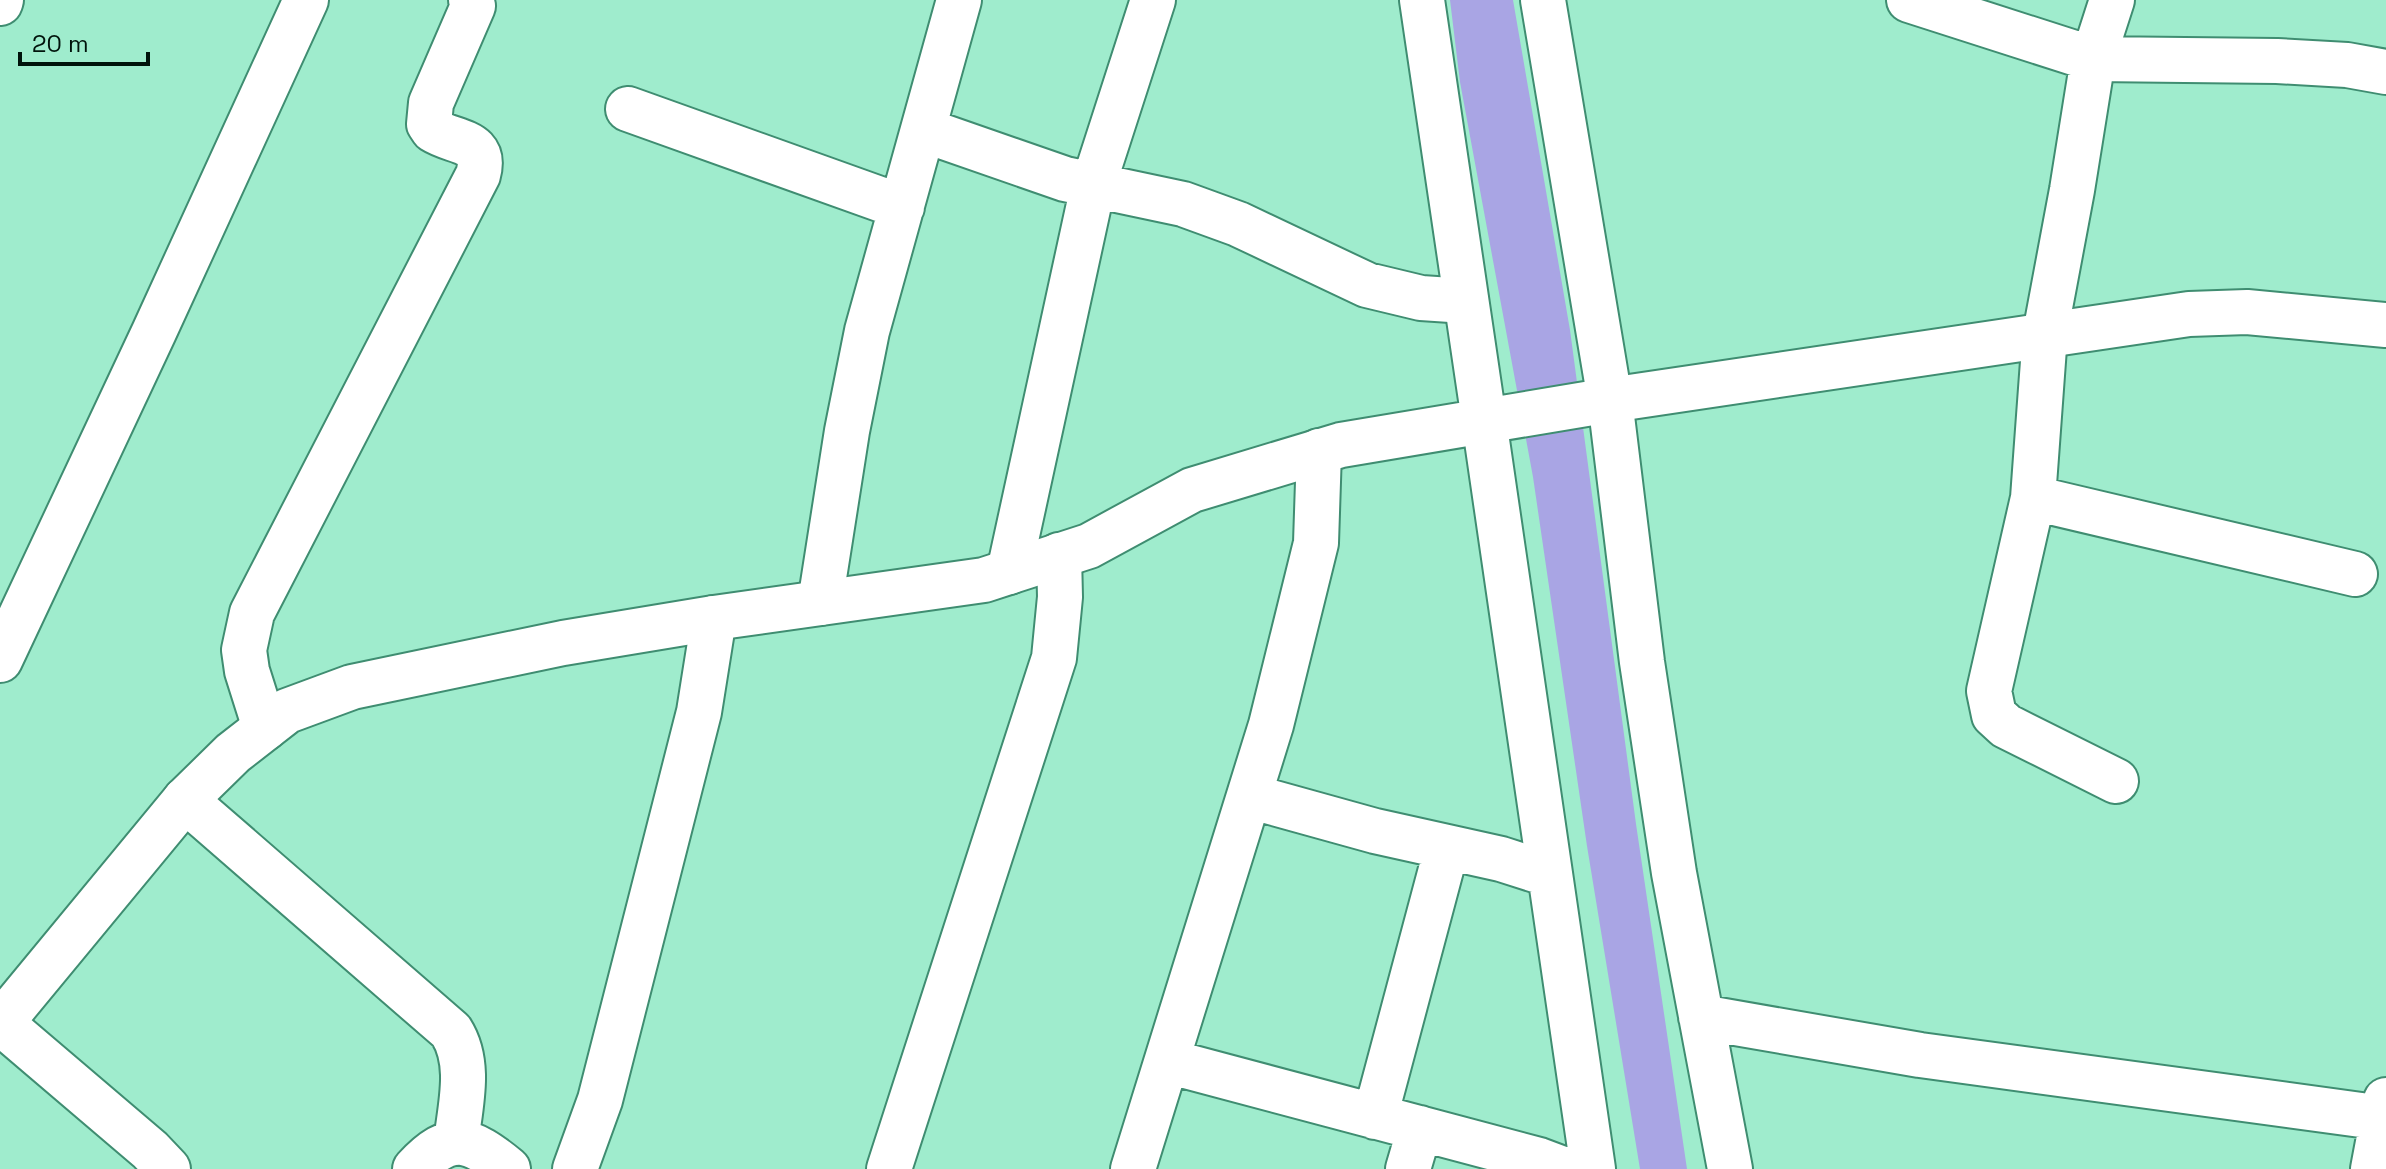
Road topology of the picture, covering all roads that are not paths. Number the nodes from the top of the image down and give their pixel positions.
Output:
1 (306, 0) edge
2 (471, 0) edge
3 (1153, 0) edge
4 (1422, 0) edge
5 (1543, 0) edge
6 (1909, 0) edge
7 (2112, 0) edge
8 (951, 2) edge
9 (2093, 59) junction
10 (2386, 72) edge
11 (628, 109) dead end
12 (924, 130) junction
13 (1093, 186) junction
14 (902, 207) junction
15 (1466, 301) junction
16 (2386, 325) edge
17 (2045, 334) junction
18 (1598, 402) junction
19 (1494, 420) junction
20 (1319, 451) junction
21 (2033, 498) junction
22 (1059, 555) junction
23 (1009, 572) junction
24 (2355, 574) dead end
25 (820, 603) junction
26 (714, 618) junction
27 (0, 660) edge
28 (265, 728) junction
29 (2116, 781) dead end
30 (1249, 796) junction
31 (185, 800) junction
32 (1447, 847) junction
33 (1548, 874) junction
34 (1701, 1017) junction
35 (2, 1018) edge
36 (1167, 1061) junction
37 (2384, 1109) edge
38 (1375, 1117) junction
39 (1420, 1128) junction
40 (456, 1143) junction
41 (168, 1169) edge
42 (415, 1169) edge
43 (508, 1169) edge
44 (575, 1169) edge
45 (889, 1169) edge
46 (1133, 1169) edge
47 (1408, 1169) edge
48 (1563, 1169) edge
49 (1593, 1169) edge
50 (1730, 1169) edge
51 (2373, 1169) edge

1 - 27 street
2 - 28 street
3 - 13 street
4 - 15 street
5 - 18 street
6 - 9 street
7 - 9 street
8 - 12 street
9 - 10 street
9 - 17 street
11 - 14 street
12 - 13 street
12 - 14 street
13 - 15 street
13 - 23 street
14 - 25 street
15 - 19 street
16 - 17 street
17 - 18 street
17 - 21 street
18 - 19 street
18 - 34 street
19 - 20 street
19 - 33 street
20 - 22 street
20 - 30 street
21 - 24 street
21 - 29 street
22 - 23 street
22 - 45 street
23 - 25 street
25 - 26 street
26 - 28 street
26 - 44 street
28 - 31 street
30 - 32 street
30 - 36 street
31 - 35 street
31 - 40 street
32 - 33 street
32 - 38 street
33 - 49 street
34 - 37 street
34 - 50 street
35 - 41 street
36 - 38 street
36 - 46 street
37 - 51 street
38 - 39 street
39 - 47 street
39 - 48 street
40 - 42 street
40 - 43 street

